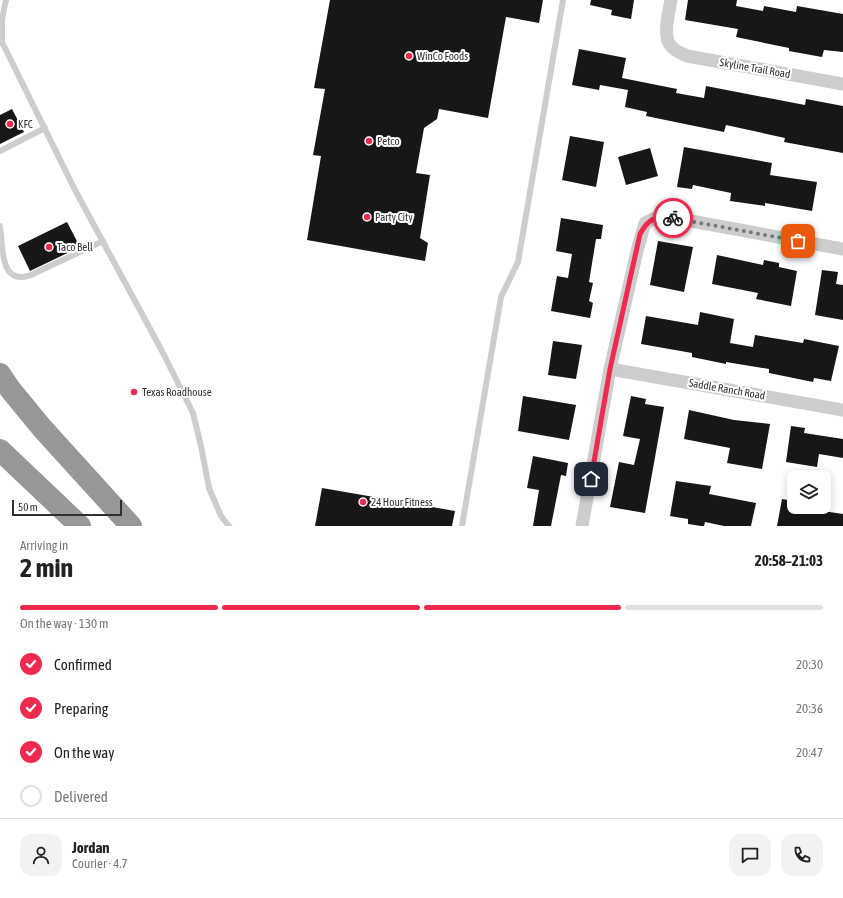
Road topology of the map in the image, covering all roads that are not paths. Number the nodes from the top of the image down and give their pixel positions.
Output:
1 (6, 0) edge
2 (563, 0) edge
3 (671, 0) edge
4 (843, 84) edge
5 (45, 128) junction
6 (0, 151) edge
7 (0, 226) edge
8 (103, 241) junction
9 (843, 249) edge
10 (610, 369) junction
11 (0, 374) edge
12 (843, 410) edge
13 (0, 450) edge
14 (80, 526) edge
15 (131, 526) edge
16 (229, 526) edge
17 (462, 526) edge
18 (582, 526) edge

1 - 5 lane
2 - 17 lane
3 - 4 street, Skyline Trail Road
5 - 6 lane
5 - 8 lane
7 - 8 lane
8 - 16 lane
9 - 10 street
10 - 12 street, Saddle Ranch Road
10 - 18 street
11 - 15 highway
13 - 14 highway

